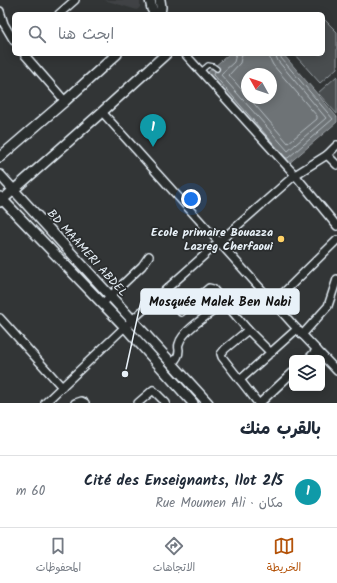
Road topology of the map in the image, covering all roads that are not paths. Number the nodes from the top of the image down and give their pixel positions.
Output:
1 (75, 0) edge
2 (150, 0) edge
3 (160, 0) edge
4 (62, 12) edge
5 (154, 12) edge
6 (160, 12) edge
7 (0, 16) edge
8 (12, 38) edge
9 (26, 56) edge
10 (115, 56) edge
11 (164, 56) edge
12 (187, 56) edge
13 (217, 69) dead end
14 (201, 71) junction
15 (65, 101) junction
16 (102, 112) junction
17 (337, 145) edge
18 (327, 155) junction
19 (0, 157) edge
20 (337, 165) edge
21 (0, 175) edge
22 (295, 175) junction
23 (13, 190) junction
24 (1, 199) edge
25 (47, 226) junction
26 (337, 226) edge
27 (38, 235) junction
28 (219, 242) junction
29 (336, 242) edge
30 (149, 256) dead end
31 (337, 279) edge
32 (110, 296) junction
33 (103, 303) junction
34 (225, 303) junction
35 (273, 303) junction
36 (181, 312) dead end
37 (0, 318) edge
38 (132, 320) junction
39 (125, 327) junction
40 (297, 329) junction
41 (248, 330) junction
42 (302, 335) junction
43 (317, 350) junction
44 (271, 353) junction
45 (312, 355) edge
46 (172, 364) junction
47 (337, 371) edge
48 (289, 376) edge
49 (240, 380) junction
50 (62, 387) junction
51 (45, 403) edge
52 (75, 403) edge
53 (85, 403) edge
54 (138, 403) edge
55 (166, 403) edge
56 (193, 403) edge
57 (208, 403) edge
58 (259, 403) edge

1 - 4 street
2 - 5 main road
3 - 6 main road
7 - 8 street
9 - 15 street
10 - 15 main road
11 - 16 main road
12 - 14 street
13 - 14 lane
14 - 22 street
15 - 19 main road
16 - 23 main road
16 - 28 street
17 - 18 street
18 - 20 street
18 - 22 street
21 - 23 main road, BD MAAMERI ABDEL
22 - 26 street
22 - 28 street
23 - 24 main road
23 - 25 main road, BD MAAMERI ABDEL
24 - 27 main road, BD MAAMERI ABDEL
25 - 27 main road
25 - 32 main road, BD MAAMERI ABDEL
27 - 33 main road, BD MAAMERI ABDEL
28 - 35 street
28 - 38 street
29 - 35 street
30 - 32 street
31 - 42 street
32 - 33 street
32 - 38 main road, BD MAAMERI ABDEL
33 - 39 main road, BD MAAMERI ABDEL
34 - 36 street
34 - 41 street
34 - 46 street
35 - 40 street
37 - 50 street
38 - 39 street
38 - 46 main road, BD MAAMERI ABDEL
39 - 50 street
39 - 56 main road, BD MAAMERI ABDEL
40 - 42 street
40 - 44 street
41 - 44 street
41 - 49 street
42 - 43 street
43 - 45 street
43 - 47 street
44 - 49 street
46 - 57 main road, BD MAAMERI ABDEL
48 - 58 street
49 - 58 street
50 - 51 street
52 - 53 street
54 - 55 street

